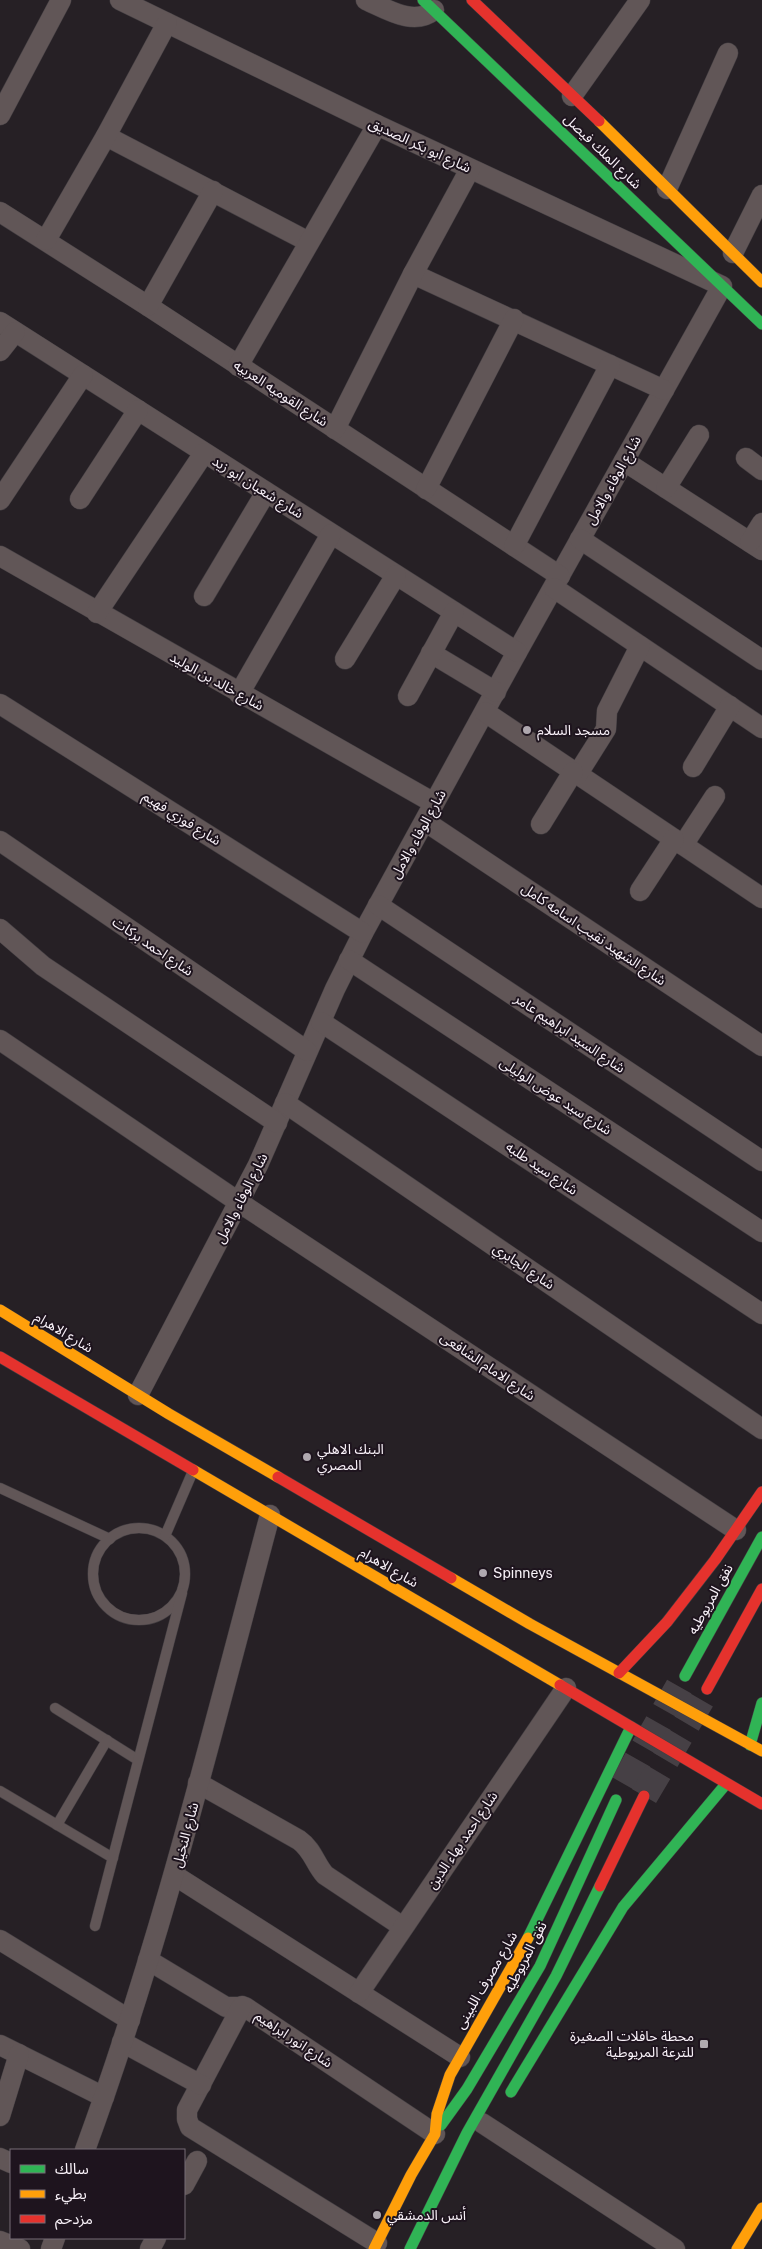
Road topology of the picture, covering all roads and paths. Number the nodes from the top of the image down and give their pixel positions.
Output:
1 (62, 0) edge
2 (120, 0) edge
3 (366, 0) edge
4 (472, 0) edge
5 (640, 0) edge
6 (431, 3) edge
7 (167, 22) junction
8 (728, 53) dead end
9 (572, 96) junction
10 (0, 115) edge
11 (377, 125) junction
12 (106, 136) junction
13 (470, 168) junction
14 (667, 189) junction
15 (213, 191) junction
16 (762, 195) edge
17 (0, 212) edge
18 (46, 240) junction
19 (310, 242) junction
20 (733, 253) junction
21 (413, 274) junction
22 (762, 282) edge
23 (722, 286) junction
24 (148, 306) junction
25 (514, 319) junction
26 (762, 324) edge
27 (8, 327) edge
28 (0, 352) edge
29 (610, 365) junction
30 (238, 366) junction
31 (83, 375) junction
32 (664, 390) junction
33 (138, 410) junction
34 (335, 429) junction
35 (699, 435) dead end
36 (204, 453) junction
37 (746, 458) dead end
38 (624, 461) junction
39 (762, 470) edge
40 (666, 488) junction
41 (426, 489) junction
42 (266, 492) junction
43 (80, 499) dead end
44 (0, 500) edge
45 (762, 523) edge
46 (331, 534) junction
47 (580, 540) junction
48 (514, 546) junction
49 (756, 546) edge
50 (0, 556) edge
51 (396, 575) junction
52 (557, 582) junction
53 (204, 596) dead end
54 (454, 612) junction
55 (97, 613) junction
56 (640, 646) junction
57 (517, 652) junction
58 (431, 653) junction
59 (345, 659) dead end
60 (762, 660) edge
61 (496, 692) junction
62 (239, 694) junction
63 (408, 696) dead end
64 (0, 704) edge
65 (730, 706) junction
66 (485, 712) junction
67 (762, 728) edge
68 (693, 767) dead end
69 (575, 774) junction
70 (716, 796) dead end
71 (434, 803) junction
72 (426, 822) junction
73 (541, 824) dead end
74 (0, 841) edge
75 (679, 842) junction
76 (640, 891) dead end
77 (762, 898) edge
78 (378, 905) junction
79 (0, 929) edge
80 (363, 933) junction
81 (349, 960) junction
82 (321, 1022) junction
83 (0, 1040) edge
84 (762, 1046) edge
85 (307, 1051) junction
86 (285, 1103) junction
87 (277, 1123) junction
88 (762, 1161) edge
89 (240, 1203) junction
90 (762, 1232) edge
91 (0, 1310) edge
92 (762, 1314) edge
93 (0, 1357) edge
94 (138, 1395) junction
95 (762, 1429) edge
96 (194, 1470) junction
97 (0, 1488) edge
98 (762, 1492) edge
99 (270, 1515) junction
100 (736, 1530) junction
101 (165, 1536) junction
102 (762, 1536) edge
103 (110, 1538) junction
104 (762, 1589) edge
105 (182, 1593) junction
106 (619, 1673) junction
107 (685, 1676) tunnel mouth
108 (566, 1688) junction
109 (707, 1689) tunnel mouth
110 (762, 1703) edge
111 (55, 1708) dead end
112 (631, 1727) junction
113 (106, 1740) junction
114 (750, 1745) junction
115 (762, 1751) edge
116 (138, 1760) junction
117 (198, 1783) junction
118 (726, 1784) junction
119 (0, 1791) edge
120 (620, 1793) tunnel mouth
121 (644, 1796) tunnel mouth
122 (762, 1804) edge
123 (58, 1825) junction
124 (113, 1858) junction
125 (174, 1875) junction
126 (95, 1926) dead end
127 (403, 1927) junction
128 (0, 1940) edge
129 (148, 1960) junction
130 (359, 1993) junction
131 (242, 2006) junction
132 (130, 2020) junction
133 (122, 2042) junction
134 (0, 2046) edge
135 (19, 2054) junction
136 (460, 2057) junction
137 (200, 2085) junction
138 (104, 2098) junction
139 (501, 2105) dead end
140 (0, 2116) edge
141 (479, 2125) junction
142 (435, 2134) junction
143 (85, 2149) edge
144 (197, 2161) dead end
145 (185, 2184) edge
146 (762, 2208) edge
147 (0, 2241) edge
148 (376, 2246) edge
149 (20, 2249) edge
150 (410, 2249) edge
151 (675, 2249) edge
152 (736, 2249) edge

1 - 10 street
2 - 7 street, شارع ابو بكر الصديق
3 - 6 street
4 - 9 main road, شارع الملك فيصل
5 - 9 street
6 - 23 main road, شارع الملك فيصل
7 - 11 street, شارع ابو بكر الصديق
7 - 12 street
8 - 14 street
9 - 14 main road, شارع الملك فيصل
11 - 13 street, شارع ابو بكر الصديق
11 - 19 street
12 - 15 street
12 - 18 street
13 - 21 street
13 - 23 street, شارع ابو بكر الصديق
14 - 20 main road, شارع الملك فيصل
15 - 19 street
15 - 24 street
16 - 20 street
17 - 18 street, شارع القوميه العربيه
18 - 24 street, شارع القوميه العربيه
19 - 30 street
20 - 22 main road, شارع الملك فيصل
21 - 25 street
21 - 34 street
23 - 26 main road, شارع الملك فيصل
23 - 32 street, شارع الوفاء والامل
24 - 30 street, شارع القوميه العربيه
25 - 29 street
25 - 41 street
27 - 28 street
27 - 31 street, شارع شعبان ابو زيد
29 - 32 street
29 - 48 street
30 - 34 street, شارع القوميه العربيه
31 - 33 street, شارع شعبان ابو زيد
31 - 44 street
32 - 38 street, شارع الوفاء والامل
33 - 36 street, شارع شعبان ابو زيد
33 - 43 street
34 - 41 street, شارع القوميه العربيه
35 - 40 street
36 - 42 street, شارع شعبان ابو زيد
36 - 55 street
37 - 39 street
38 - 40 street
38 - 47 street, شارع الوفاء والامل
40 - 49 street
41 - 48 street, شارع القوميه العربيه
42 - 46 street, شارع شعبان ابو زيد
42 - 53 street
45 - 49 street
46 - 51 street, شارع شعبان ابو زيد
46 - 62 street
47 - 52 street, شارع الوفاء والامل
47 - 60 street
48 - 52 street, شارع القوميه العربيه
50 - 55 street, شارع خالد بن الوليد
51 - 54 street, شارع شعبان ابو زيد
51 - 59 street
52 - 56 street, شارع القوميه العربيه
52 - 57 street, شارع الوفاء والامل
54 - 57 street, شارع شعبان ابو زيد
54 - 58 street
55 - 62 street, شارع خالد بن الوليد
56 - 65 street, شارع القوميه العربيه
56 - 69 street
57 - 61 street, شارع الوفاء والامل
58 - 61 street
58 - 63 street
61 - 66 street, شارع الوفاء والامل
62 - 71 street, شارع خالد بن الوليد
64 - 80 street, شارع فوزي فهيم
65 - 67 street, شارع القوميه العربيه
65 - 68 street
66 - 69 street
66 - 71 street, شارع الوفاء والامل
69 - 73 street
69 - 75 street
70 - 75 street
71 - 72 street, شارع الوفاء والامل
72 - 78 street, شارع الوفاء والامل
72 - 84 street, شارع الشهيد نقيب اسامه كامل
74 - 85 street, شارع احمد بركات
75 - 76 street
75 - 77 street
78 - 80 street, شارع الوفاء والامل
78 - 88 street, شارع السيد ابراهيم عامر
79 - 87 street
80 - 81 street, شارع الوفاء والامل
81 - 82 street, شارع الوفاء والامل
81 - 90 street, شارع سيد عوض الوليلى
82 - 85 street, شارع الوفاء والامل
82 - 92 street, شارع سيد طلبه
83 - 89 street, شارع الامام الشافعى
85 - 86 street, شارع الوفاء والامل
86 - 87 street, شارع الوفاء والامل
86 - 95 street, شارع الجابري
87 - 89 street, شارع الوفاء والامل
89 - 94 street, شارع الوفاء والامل
89 - 100 street, شارع الامام الشافعى
91 - 94 main road, شارع الاهرام
93 - 96 main road, شارع الاهرام
94 - 106 main road, شارع الاهرام
96 - 99 main road, شارع الاهرام
96 - 101 lane
97 - 103 lane
98 - 100 main road
99 - 108 main road, شارع الاهرام
99 - 117 street, شارع النخيل
100 - 106 main road
101 - 103 lane
101 - 105 lane
102 - 107 main road, نفق المريوطيه
103 - 105 lane
104 - 109 main road
105 - 116 lane
106 - 114 main road, شارع الاهرام
108 - 112 main road, شارع الاهرام
108 - 127 street, شارع احمد بهاء الدين
110 - 114 main road
111 - 113 lane
112 - 118 main road, شارع الاهرام
112 - 136 main road, شارع مصرف اللبينى
113 - 116 lane
113 - 123 lane
114 - 115 main road, شارع الاهرام
116 - 124 lane
117 - 125 street, شارع النخيل
117 - 127 street
118 - 122 main road, شارع الاهرام
118 - 139 main road
119 - 123 lane
120 - 142 main road, نفق المريوطيه
121 - 141 main road
123 - 124 lane
124 - 126 lane
125 - 129 street, شارع النخيل
125 - 130 street
127 - 130 street, شارع احمد بهاء الدين
128 - 132 street
129 - 131 street, شارع انور ابراهيم
129 - 132 street, شارع النخيل
130 - 136 street
131 - 137 street
131 - 142 street, شارع انور ابراهيم
132 - 133 street, شارع النخيل
133 - 137 street
133 - 138 street, شارع النخيل
134 - 135 street
135 - 138 street
135 - 140 street
136 - 142 main road, شارع مصرف اللبينى
137 - 148 street
138 - 143 street, شارع النخيل
141 - 150 main road
141 - 151 street
142 - 148 main road, شارع مصرف اللبينى
144 - 145 street
146 - 152 main road
147 - 149 street

